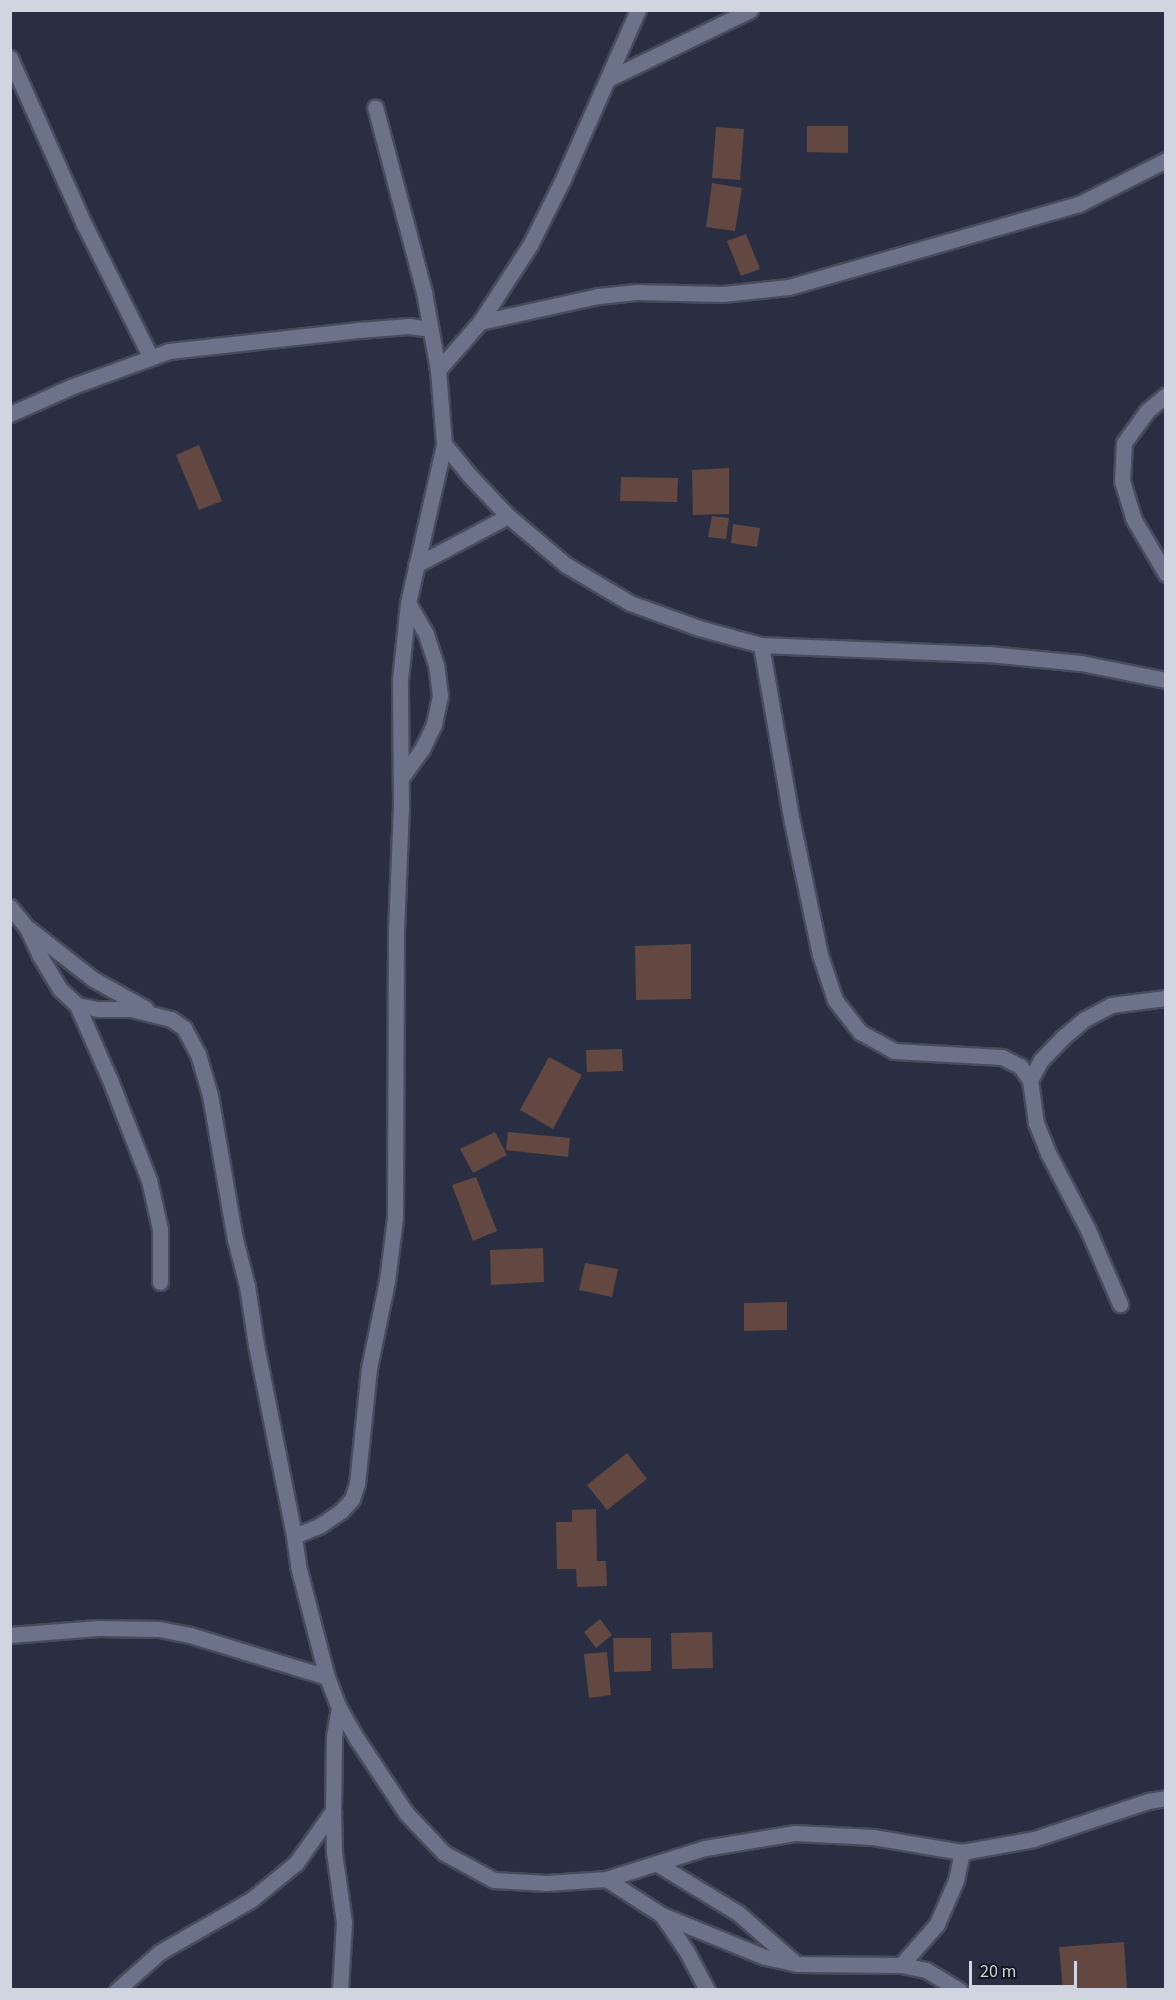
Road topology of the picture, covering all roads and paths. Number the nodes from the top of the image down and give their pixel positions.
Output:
1 (638, 10) edge
2 (750, 10) edge
3 (10, 58) edge
4 (608, 79) junction
5 (375, 107) dead end
6 (1166, 160) edge
7 (480, 322) junction
8 (430, 329) junction
9 (150, 356) junction
10 (438, 370) junction
11 (1166, 395) edge
12 (10, 414) edge
13 (444, 444) junction
14 (508, 516) junction
15 (416, 565) junction
16 (1166, 574) edge
17 (408, 603) junction
18 (761, 645) junction
19 (1166, 680) edge
20 (401, 778) junction
21 (10, 907) edge
22 (27, 928) junction
23 (1166, 998) edge
24 (76, 1005) junction
25 (156, 1013) junction
26 (1030, 1080) junction
27 (160, 1281) dead end
28 (1120, 1304) dead end
29 (294, 1536) junction
30 (10, 1635) edge
31 (327, 1677) junction
32 (339, 1708) junction
33 (1166, 1798) edge
34 (333, 1811) junction
35 (962, 1852) junction
36 (656, 1863) junction
37 (606, 1879) junction
38 (662, 1915) junction
39 (797, 1964) junction
40 (901, 1965) junction
41 (117, 1989) edge
42 (340, 1989) edge
43 (707, 1989) edge
44 (958, 1989) edge

1 - 4 street
2 - 4 street
3 - 9 street
4 - 7 street
5 - 8 street
6 - 7 street
7 - 10 street
8 - 9 street
8 - 10 street
9 - 12 street
10 - 13 street
11 - 16 street
13 - 14 street
13 - 15 street
14 - 15 street
14 - 18 street
15 - 17 street
17 - 20 street
17 - 20 street
18 - 19 street
18 - 26 street
20 - 29 street
21 - 22 street
22 - 24 street
22 - 25 street
23 - 26 street
24 - 25 street
24 - 27 street
25 - 29 street
26 - 28 street
29 - 31 street
30 - 31 street
31 - 32 street
32 - 34 street
32 - 37 street
33 - 35 street
34 - 41 street
34 - 42 street
35 - 36 street
35 - 40 street
36 - 37 street
36 - 39 street
37 - 38 street
38 - 39 street
38 - 43 street
39 - 40 street
40 - 44 street

